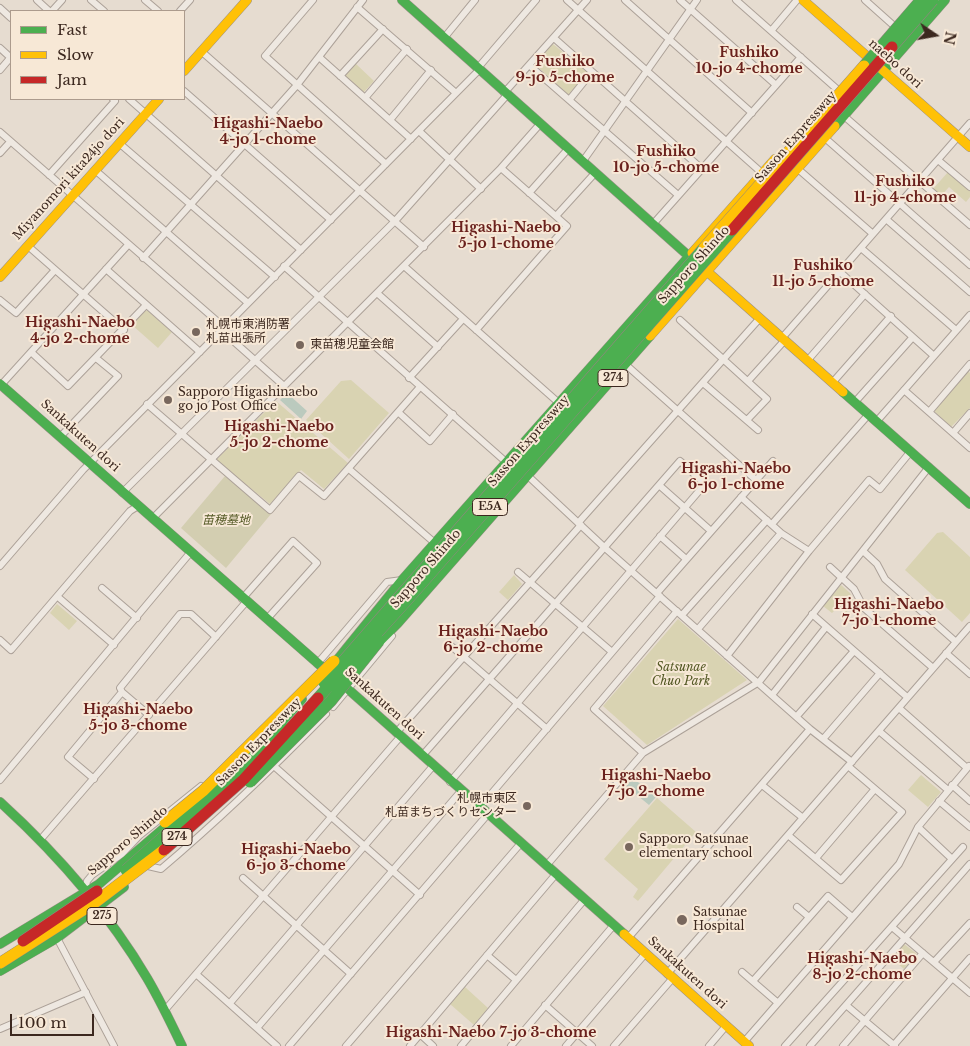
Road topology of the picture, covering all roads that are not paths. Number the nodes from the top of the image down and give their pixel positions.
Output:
1 (37, 0) edge
2 (62, 0) edge
3 (91, 0) edge
4 (145, 0) edge
5 (190, 0) edge
6 (247, 0) edge
7 (313, 0) edge
8 (363, 0) edge
9 (402, 0) edge
10 (536, 0) edge
11 (567, 0) edge
12 (587, 0) edge
13 (625, 0) edge
14 (680, 0) edge
15 (697, 0) edge
16 (736, 0) edge
17 (797, 0) edge
18 (803, 0) edge
19 (866, 0) edge
20 (915, 0) edge
21 (921, 0) edge
22 (933, 0) edge
23 (945, 0) edge
24 (472, 1) edge
25 (357, 6) junction
26 (0, 8) edge
27 (690, 9) junction
28 (50, 10) edge
29 (52, 10) edge
30 (103, 10) edge
31 (157, 10) edge
32 (181, 10) edge
33 (578, 10) junction
34 (10, 17) edge
35 (893, 25) junction
36 (383, 29) junction
37 (771, 31) junction
38 (444, 38) junction
39 (554, 38) junction
40 (669, 39) junction
41 (0, 48) edge
42 (406, 49) junction
43 (201, 51) junction
44 (10, 57) edge
45 (319, 57) junction
46 (801, 57) junction
47 (867, 57) junction
48 (10, 59) edge
49 (530, 65) junction
50 (0, 70) edge
51 (185, 70) edge
52 (431, 70) junction
53 (478, 70) junction
54 (647, 70) junction
55 (883, 71) junction
56 (591, 73) junction
57 (340, 76) junction
58 (297, 85) junction
59 (776, 85) junction
60 (838, 90) junction
61 (185, 92) edge
62 (456, 93) junction
63 (506, 94) junction
64 (365, 98) junction
65 (570, 99) junction
66 (115, 100) edge
67 (129, 100) edge
68 (158, 100) edge
69 (625, 102) junction
70 (273, 113) junction
71 (752, 113) junction
72 (145, 115) junction
73 (844, 116) junction
74 (390, 120) junction
75 (970, 123) edge
76 (540, 124) junction
77 (604, 130) junction
78 (418, 131) junction
79 (0, 132) edge
80 (958, 137) junction
81 (825, 138) junction
82 (411, 139) junction
83 (727, 141) junction
84 (10, 142) junction
85 (119, 143) junction
86 (245, 143) junction
87 (970, 147) edge
88 (568, 149) junction
89 (0, 153) edge
90 (938, 160) junction
91 (450, 161) junction
92 (583, 162) junction
93 (386, 164) junction
94 (501, 168) junction
95 (702, 169) junction
96 (798, 169) junction
97 (95, 170) junction
98 (595, 173) junction
99 (762, 173) junction
100 (49, 175) junction
101 (217, 176) junction
102 (920, 181) junction
103 (970, 187) edge
104 (481, 189) junction
105 (360, 191) junction
106 (529, 193) junction
107 (72, 196) junction
108 (678, 196) junction
109 (900, 204) junction
110 (190, 205) junction
111 (556, 216) junction
112 (886, 219) junction
113 (331, 220) junction
114 (395, 221) junction
115 (654, 222) junction
116 (970, 225) edge
117 (166, 233) junction
118 (873, 234) junction
119 (128, 245) junction
120 (28, 246) junction
121 (424, 247) junction
122 (861, 248) junction
123 (301, 250) junction
124 (688, 255) junction
125 (143, 258) junction
126 (970, 265) edge
127 (284, 266) junction
128 (404, 266) junction
129 (106, 269) junction
130 (55, 270) junction
131 (707, 272) junction
132 (840, 272) junction
133 (0, 277) edge
134 (275, 277) junction
135 (970, 292) edge
136 (377, 293) junction
137 (865, 294) junction
138 (83, 295) junction
139 (320, 297) junction
140 (0, 300) edge
141 (248, 303) junction
142 (146, 305) junction
143 (970, 314) edge
144 (890, 316) junction
145 (760, 318) junction
146 (463, 319) junction
147 (680, 320) dead end
148 (347, 322) junction
149 (124, 330) junction
150 (223, 330) junction
151 (476, 330) junction
152 (956, 330) junction
153 (912, 338) junction
154 (784, 339) junction
155 (438, 347) junction
156 (31, 352) junction
157 (200, 352) junction
158 (934, 356) junction
159 (96, 358) junction
160 (724, 359) junction
161 (808, 360) junction
162 (255, 362) junction
163 (625, 364) junction
164 (970, 364) edge
165 (409, 378) junction
166 (748, 381) junction
167 (833, 382) junction
168 (703, 383) junction
169 (0, 384) edge
170 (284, 386) junction
171 (420, 387) junction
172 (904, 390) junction
173 (854, 402) junction
174 (147, 404) junction
175 (560, 404) junction
176 (678, 410) junction
177 (398, 412) junction
178 (929, 412) junction
179 (970, 413) edge
180 (453, 414) junction
181 (873, 418) junction
182 (747, 420) junction
183 (758, 430) dead end
184 (953, 433) junction
185 (182, 434) junction
186 (60, 437) junction
187 (970, 448) edge
188 (911, 451) junction
189 (211, 460) junction
190 (773, 461) dead end
191 (506, 462) junction
192 (89, 463) junction
193 (929, 467) junction
194 (348, 469) junction
195 (526, 475) junction
196 (756, 480) junction
197 (659, 485) junction
198 (122, 493) junction
199 (741, 498) junction
200 (970, 504) edge
201 (138, 506) junction
202 (685, 508) junction
203 (152, 519) junction
204 (770, 522) junction
205 (579, 524) junction
206 (711, 532) junction
207 (781, 533) junction
208 (660, 536) junction
209 (436, 544) junction
210 (604, 547) junction
211 (809, 551) junction
212 (862, 551) junction
213 (190, 553) junction
214 (686, 559) junction
215 (0, 566) edge
216 (830, 567) dead end
217 (630, 570) junction
218 (518, 572) dead end
219 (842, 577) junction
220 (402, 580) junction
221 (529, 582) junction
222 (102, 588) dead end
223 (658, 594) junction
224 (58, 597) junction
225 (244, 600) junction
226 (407, 600) junction
227 (554, 604) junction
228 (680, 613) junction
229 (812, 614) junction
230 (137, 618) junction
231 (266, 619) junction
232 (970, 626) edge
233 (582, 627) junction
234 (826, 627) junction
235 (698, 629) junction
236 (216, 637) junction
237 (0, 640) edge
238 (956, 642) junction
239 (114, 644) junction
240 (450, 646) dead end
241 (854, 651) junction
242 (612, 652) junction
243 (946, 653) junction
244 (728, 656) junction
245 (463, 657) junction
246 (317, 664) junction
247 (933, 668) junction
248 (327, 672) junction
249 (880, 673) junction
250 (970, 674) edge
251 (488, 679) junction
252 (338, 681) junction
253 (759, 682) junction
254 (349, 690) junction
255 (122, 692) junction
256 (772, 695) junction
257 (907, 698) junction
258 (517, 703) junction
259 (899, 708) junction
260 (149, 715) junction
261 (797, 716) junction
262 (282, 722) junction
263 (547, 729) junction
264 (810, 729) junction
265 (879, 731) junction
266 (398, 735) junction
267 (824, 738) junction
268 (643, 753) junction
269 (422, 756) junction
270 (850, 764) junction
271 (433, 766) junction
272 (275, 767) junction
273 (969, 767) edge
274 (94, 779) junction
275 (0, 780) edge
276 (450, 782) junction
277 (762, 785) junction
278 (950, 788) junction
279 (874, 790) junction
280 (461, 791) junction
281 (939, 801) junction
282 (970, 801) edge
283 (0, 802) edge
284 (484, 811) junction
285 (331, 817) junction
286 (803, 818) junction
287 (918, 828) junction
288 (970, 828) edge
289 (788, 835) junction
290 (41, 839) junction
291 (521, 843) junction
292 (364, 846) junction
293 (963, 847) dead end
294 (163, 851) junction
295 (816, 858) junction
296 (952, 859) junction
297 (970, 864) edge
298 (148, 866) junction
299 (546, 866) junction
300 (118, 868) junction
301 (392, 871) junction
302 (556, 874) junction
303 (243, 878) dead end
304 (85, 894) junction
305 (420, 895) junction
306 (263, 896) junction
307 (584, 900) junction
308 (797, 907) dead end
309 (97, 909) junction
310 (809, 917) junction
311 (852, 917) junction
312 (970, 923) edge
313 (297, 925) junction
314 (613, 926) junction
315 (892, 927) junction
316 (57, 938) junction
317 (628, 938) junction
318 (904, 938) junction
319 (0, 944) edge
320 (324, 949) junction
321 (923, 953) junction
322 (0, 954) edge
323 (645, 954) junction
324 (487, 955) junction
325 (970, 958) edge
326 (934, 962) junction
327 (0, 963) edge
328 (0, 972) edge
329 (742, 972) dead end
330 (196, 974) junction
331 (351, 974) junction
332 (670, 976) junction
333 (952, 978) junction
334 (516, 980) junction
335 (753, 981) junction
336 (86, 992) junction
337 (970, 993) edge
338 (230, 1003) junction
339 (778, 1003) junction
340 (545, 1005) junction
341 (846, 1005) junction
342 (164, 1010) junction
343 (865, 1021) junction
344 (726, 1026) junction
345 (257, 1028) junction
346 (0, 1029) edge
347 (577, 1033) junction
348 (420, 1034) junction
349 (746, 1044) edge
350 (114, 1046) edge
351 (182, 1046) edge
352 (278, 1046) edge
353 (289, 1046) edge
354 (346, 1046) edge
355 (410, 1046) edge
356 (434, 1046) edge
357 (461, 1046) edge
358 (510, 1046) edge
359 (566, 1046) edge
360 (592, 1046) edge
361 (614, 1046) edge
362 (709, 1046) edge
363 (785, 1046) edge
364 (810, 1046) edge
365 (843, 1046) edge
366 (894, 1046) edge

1 - 28 street
2 - 29 street
3 - 30 street
4 - 31 street
5 - 32 street
6 - 43 main road
7 - 58 street
8 - 25 street
9 - 38 main road
10 - 53 street
11 - 33 street
12 - 33 street
13 - 40 street
14 - 27 street
15 - 27 street
16 - 37 street
17 - 37 street
18 - 47 main road, naebo dori
19 - 35 street
20 - 35 main road, Sapporo Shindo / 274
21 - 226 main road, Sasson Expressway / E5A, bridge
22 - 226 main road, Sasson Expressway / E5A, bridge
23 - 55 main road, Sapporo Shindo / 274
24 - 38 street
25 - 36 street
25 - 45 street
26 - 34 street
27 - 40 street
27 - 59 street
33 - 39 street
33 - 54 street
35 - 47 main road, Sapporo Shindo / 274
36 - 42 street
36 - 57 street
37 - 46 street
38 - 53 main road
39 - 49 street
39 - 56 street
40 - 54 street
40 - 71 street
41 - 44 street
42 - 52 street
42 - 64 street
43 - 51 main road
43 - 70 street
45 - 57 street
45 - 58 street
46 - 59 street
46 - 60 street
47 - 55 main road, naebo dori
47 - 60 main road, Sapporo Shindo / 274
48 - 50 street
49 - 63 street
49 - 65 street
52 - 62 street
52 - 74 street
53 - 62 street
53 - 63 main road
54 - 69 street
54 - 83 street
55 - 73 main road, Sapporo Shindo / 274
55 - 80 main road, naebo dori
56 - 65 street
56 - 69 street
57 - 64 street
58 - 70 street
58 - 93 street
59 - 71 street
60 - 99 main road, Sapporo Shindo / 274
61 - 86 street
62 - 78 street
63 - 76 main road
63 - 91 street
64 - 74 street
65 - 77 street
66 - 100 street
67 - 72 street
68 - 72 main road, Miyanomori kita24jo dori
69 - 77 street
69 - 95 street
70 - 86 street
70 - 105 street
71 - 83 street
72 - 85 main road, Miyanomori kita24jo dori
72 - 101 street
73 - 81 main road, Sapporo Shindo / 274
73 - 102 street
74 - 82 street
75 - 80 street
76 - 88 main road
76 - 94 street
77 - 92 street
77 - 108 street
78 - 82 street
78 - 91 street
79 - 84 street
80 - 87 main road, naebo dori
80 - 90 street
81 - 96 main road, Sapporo Shindo / 274
81 - 109 street
82 - 93 street
83 - 95 street
83 - 99 street
84 - 89 street
84 - 100 street
85 - 97 main road, Miyanomori kita24jo dori
85 - 110 street
86 - 101 street
86 - 113 street
88 - 92 main road
88 - 106 street
90 - 102 street
90 - 103 street
91 - 104 street
91 - 114 street
92 - 98 main road
93 - 105 street
94 - 104 street
94 - 106 street
95 - 108 street
96 - 118 street
96 - 131 main road, Sapporo Shindo / 274
97 - 107 main road, Miyanomori kita24jo dori
97 - 117 street
98 - 111 street
98 - 115 main road
99 - 124 main road, Sapporo Shindo / 274
100 - 107 street
101 - 110 street
101 - 123 street
102 - 109 street
102 - 116 street
104 - 121 street
105 - 113 street
105 - 114 street
106 - 111 street
107 - 119 street
107 - 120 main road, Miyanomori kita24jo dori
108 - 115 street
109 - 112 street
109 - 126 street
110 - 117 street
110 - 134 street
111 - 151 street
112 - 118 street
112 - 135 street
113 - 123 street
114 - 121 street
114 - 139 street
115 - 124 main road
117 - 125 street
117 - 141 street
118 - 122 street
119 - 125 street
119 - 129 street
120 - 130 street
120 - 133 main road, Miyanomori kita24jo dori
121 - 128 street
122 - 132 street
122 - 152 street
123 - 127 street
124 - 131 main road
124 - 175 main road, Sapporo Shindo / 274
125 - 150 street
127 - 134 street
127 - 139 street
128 - 136 street
128 - 146 street
129 - 138 street
129 - 142 street
130 - 138 street
130 - 140 street
131 - 145 main road
131 - 163 main road, Sapporo Shindo / 274
132 - 137 street
132 - 154 street
134 - 141 street
136 - 148 street
136 - 155 street
137 - 144 street
137 - 161 street
138 - 149 street
138 - 156 street
139 - 148 street
139 - 162 street
141 - 150 street
142 - 149 street
142 - 157 street
143 - 152 street
144 - 153 street
144 - 167 street
145 - 154 main road
145 - 160 street
146 - 151 street
146 - 155 street
147 - 160 street
148 - 165 street
148 - 170 street
149 - 159 street
150 - 157 street
150 - 162 street
151 - 175 street
152 - 158 street
153 - 158 street
153 - 173 street
154 - 161 main road
154 - 166 street
155 - 165 street
156 - 159 street
156 - 169 street
157 - 174 street
158 - 172 street
159 - 186 street
160 - 166 street
160 - 168 street
161 - 167 main road
162 - 170 street
162 - 185 street
163 - 176 street
163 - 195 main road, Sapporo Shindo / 274
164 - 178 street
165 - 171 street
166 - 182 street
167 - 173 main road
168 - 176 street
168 - 182 street
169 - 186 main road, Sankakuten dori
170 - 189 street
171 - 177 street
171 - 180 street
172 - 178 street
172 - 181 street
173 - 181 main road
174 - 185 street
174 - 192 street
175 - 191 main road, Sapporo Shindo / 274
176 - 196 street
176 - 205 street
177 - 180 street
177 - 194 street
178 - 184 street
179 - 184 street
180 - 191 street
181 - 188 main road
181 - 204 street
182 - 183 street
184 - 187 street
185 - 189 street
185 - 198 street
186 - 192 main road, Sankakuten dori
188 - 193 main road
188 - 211 street
189 - 194 street
189 - 203 street
190 - 196 street
191 - 209 main road, Sapporo Shindo / 274
192 - 198 main road, Sankakuten dori
192 - 215 street
193 - 200 main road
193 - 212 street
194 - 209 street
195 - 205 street
195 - 226 main road, Sapporo Shindo / 274
196 - 199 street
197 - 202 street
197 - 202 street
197 - 210 street
198 - 201 main road, Sankakuten dori
199 - 204 street
199 - 206 street
201 - 203 main road, Sankakuten dori
201 - 224 street
202 - 206 street
202 - 208 street
203 - 213 main road, Sankakuten dori
204 - 207 street
204 - 228 street
205 - 210 street
205 - 221 street
206 - 214 street
207 - 211 street
207 - 235 street
208 - 214 street
208 - 217 street
209 - 220 main road, Sapporo Shindo / 274
210 - 217 street
210 - 227 street
211 - 244 street
212 - 219 street
212 - 238 street
213 - 225 main road, Sankakuten dori
213 - 230 street
214 - 223 street
216 - 219 street
217 - 223 street
217 - 233 street
218 - 221 street
219 - 229 street
219 - 247 street
220 - 246 street
220 - 248 main road, Sapporo Shindo / 274
221 - 227 street
221 - 245 street
222 - 230 street
223 - 228 street
223 - 242 street
224 - 237 street
224 - 239 street
225 - 231 main road, Sankakuten dori
225 - 231 street
225 - 236 street
226 - 252 main road, Sapporo Shindo / 274
226 - 254 street
226 - 294 main road, bridge
226 - 300 main road, bridge
226 - 322 main road, Sasson Expressway / E5A, bridge
226 - 327 main road, Sasson Expressway / E5A, bridge
227 - 233 street
227 - 251 street
228 - 235 street
228 - 268 street
229 - 234 street
229 - 253 street
230 - 239 street
231 - 246 main road, Sankakuten dori
232 - 238 street
233 - 242 street
233 - 258 street
234 - 241 street
234 - 256 street
235 - 244 street
236 - 255 street
236 - 260 street
238 - 243 street
239 - 275 street
240 - 245 street
241 - 249 street
241 - 261 street
242 - 263 street
243 - 247 street
243 - 250 street
244 - 253 street
245 - 251 street
245 - 266 street
246 - 248 main road, Sankakuten dori
247 - 257 street
248 - 252 main road, Sankakuten dori
248 - 262 main road, Sapporo Shindo / 274
249 - 257 street
249 - 267 street
251 - 258 street
251 - 269 street
252 - 254 main road, Sankakuten dori
252 - 294 main road, Sapporo Shindo / 274
253 - 256 street
253 - 268 street
254 - 266 main road, Sankakuten dori
254 - 272 street
255 - 260 street
255 - 274 street
256 - 261 street
257 - 259 street
258 - 263 street
258 - 276 street
259 - 265 street
259 - 273 street
260 - 274 street
261 - 264 street
262 - 300 main road, Sapporo Shindo / 274
262 - 304 street
263 - 284 street
264 - 267 street
264 - 277 street
265 - 270 street
265 - 278 street
266 - 269 main road, Sankakuten dori
266 - 285 street
267 - 270 street
268 - 299 street
269 - 271 main road, Sankakuten dori
270 - 279 street
270 - 286 street
271 - 276 main road, Sankakuten dori
271 - 292 street
272 - 285 street
272 - 298 street
273 - 278 street
274 - 290 street
276 - 280 main road, Sankakuten dori
277 - 286 street
277 - 317 street
278 - 281 street
278 - 282 street
279 - 295 street
279 - 295 street
280 - 284 main road, Sankakuten dori
280 - 301 street
281 - 287 street
281 - 288 street
283 - 290 main road, 275
284 - 291 main road, Sankakuten dori
284 - 305 street
285 - 292 street
285 - 306 street
286 - 289 street
287 - 296 street
287 - 311 street
289 - 295 street
289 - 332 street
290 - 304 main road, 275
291 - 299 main road, Sankakuten dori
291 - 354 street
292 - 301 street
292 - 313 street
293 - 296 street
294 - 298 main road, Sapporo Shindo / 274
296 - 315 street
297 - 318 street
298 - 309 main road, Sapporo Shindo / 274
299 - 302 main road, Sankakuten dori
300 - 304 main road, Sapporo Shindo / 274
301 - 305 street
301 - 320 street
302 - 307 main road, Sankakuten dori
302 - 324 street
303 - 306 street
304 - 309 main road, 275
304 - 319 main road, Sapporo Shindo / 274
305 - 331 street
306 - 313 street
306 - 330 street
307 - 314 main road, Sankakuten dori
307 - 334 street
308 - 310 street
309 - 316 main road, Sapporo Shindo / 274
309 - 342 main road, 275
310 - 311 street
310 - 335 street
311 - 339 street
312 - 326 street
313 - 320 street
313 - 338 street
314 - 317 main road, Sankakuten dori
314 - 340 street
315 - 318 street
315 - 363 street
316 - 328 main road, Sapporo Shindo / 274
316 - 336 street
317 - 323 main road, Sankakuten dori
318 - 321 street
318 - 341 street
320 - 331 street
320 - 345 street
321 - 326 street
321 - 343 street
323 - 332 main road, Sankakuten dori
323 - 347 street
324 - 334 street
324 - 348 street
325 - 333 street
326 - 333 street
329 - 335 street
330 - 338 street
330 - 342 street
331 - 353 street
332 - 344 main road, Sankakuten dori
332 - 361 street
333 - 337 street
333 - 366 street
334 - 357 street
335 - 339 street
336 - 346 street
336 - 350 street
338 - 345 street
339 - 349 street
340 - 347 street
340 - 358 street
341 - 343 street
341 - 364 street
342 - 351 main road, 275
343 - 365 street
343 - 366 street
344 - 349 main road, Sankakuten dori
344 - 362 street
345 - 352 street
347 - 359 street
347 - 360 street
348 - 355 street
348 - 356 street

